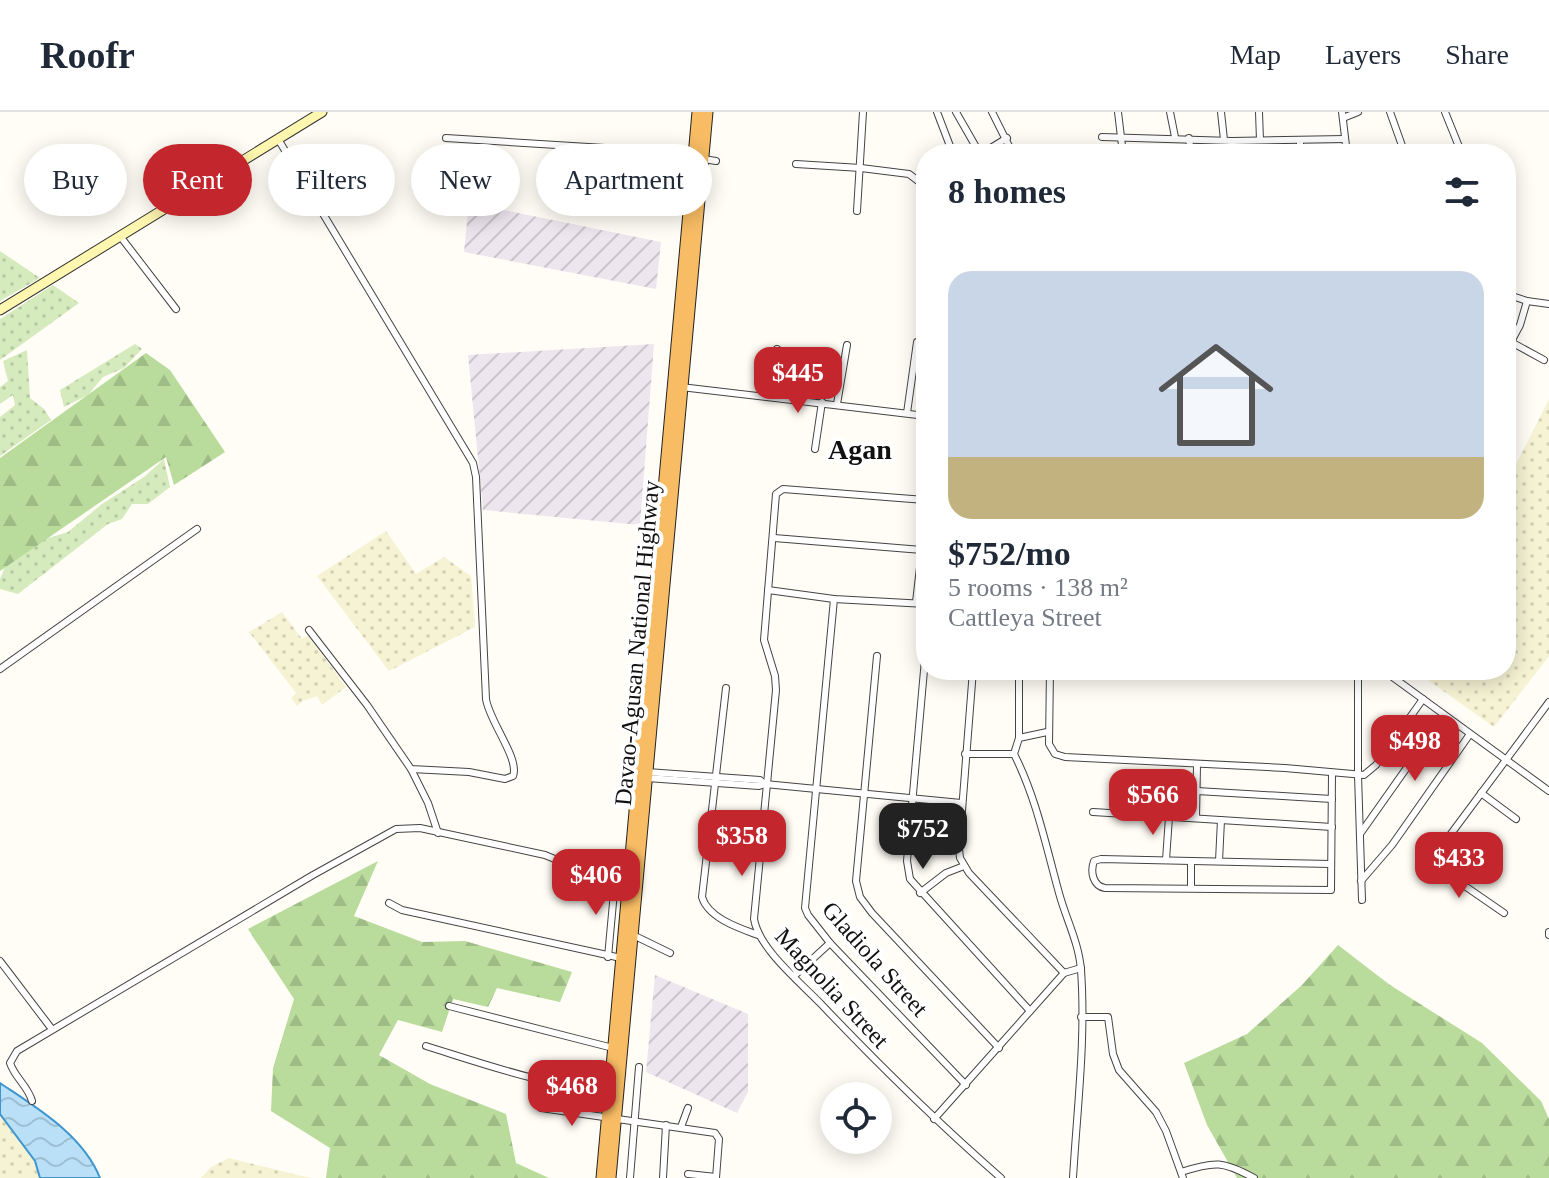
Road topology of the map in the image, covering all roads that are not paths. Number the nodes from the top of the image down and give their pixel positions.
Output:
1 (322, 112) edge
2 (698, 112) edge
3 (707, 112) edge
4 (863, 112) edge
5 (937, 112) edge
6 (956, 112) edge
7 (992, 112) edge
8 (1118, 112) edge
9 (1170, 112) edge
10 (1221, 112) edge
11 (1259, 112) edge
12 (1358, 112) edge
13 (1390, 112) edge
14 (1445, 112) edge
15 (1342, 115) edge
16 (1102, 137) dead end
17 (1120, 137) junction
18 (1175, 137) junction
19 (446, 138) dead end
20 (1007, 138) junction
21 (1189, 138) junction
22 (278, 139) junction
23 (1345, 139) junction
24 (1228, 140) junction
25 (1260, 140) junction
26 (1300, 141) joint
27 (699, 144) edge
28 (701, 144) edge
29 (949, 144) edge
30 (974, 144) edge
31 (997, 144) edge
32 (1009, 144) edge
33 (1121, 144) edge
34 (1190, 144) edge
35 (1229, 144) edge
36 (1346, 144) edge
37 (1401, 144) edge
38 (1458, 144) edge
39 (536, 145) edge
40 (712, 160) edge
41 (716, 161) dead end
42 (796, 164) dead end
43 (861, 168) junction
44 (916, 179) edge
45 (857, 211) dead end
46 (694, 216) edge
47 (120, 236) junction
48 (1516, 297) edge
49 (1527, 301) junction
50 (1549, 304) edge
51 (176, 309) dead end
52 (0, 310) edge
53 (1516, 333) edge
54 (847, 345) dead end
55 (1516, 345) edge
56 (777, 349) dead end
57 (916, 349) edge
58 (1544, 360) dead end
59 (678, 386) junction
60 (773, 397) junction
61 (822, 402) junction
62 (837, 404) junction
63 (907, 413) junction
64 (916, 414) edge
65 (815, 449) dead end
66 (916, 499) edge
67 (197, 529) dead end
68 (774, 538) junction
69 (916, 550) edge
70 (768, 590) junction
71 (834, 599) junction
72 (916, 602) edge
73 (309, 630) dead end
74 (877, 656) dead end
75 (1, 667) edge
76 (923, 680) edge
77 (972, 680) edge
78 (1019, 680) edge
79 (1050, 680) edge
80 (1358, 680) edge
81 (1397, 680) edge
82 (726, 688) dead end
83 (1423, 699) junction
84 (1549, 702) edge
85 (1444, 715) junction
86 (1047, 732) junction
87 (1470, 734) junction
88 (1019, 738) junction
89 (965, 754) junction
90 (1014, 754) junction
91 (1506, 760) junction
92 (1197, 765) junction
93 (411, 769) junction
94 (1332, 773) junction
95 (644, 775) junction
96 (1358, 775) junction
97 (717, 780) junction
98 (765, 784) junction
99 (815, 789) junction
100 (1197, 791) junction
101 (1549, 791) edge
102 (1481, 793) junction
103 (864, 794) junction
104 (913, 797) junction
105 (1332, 799) junction
106 (961, 803) junction
107 (1093, 812) dead end
108 (1169, 817) junction
109 (1196, 818) junction
110 (1516, 819) dead end
111 (1221, 820) junction
112 (1332, 827) junction
113 (438, 833) junction
114 (1360, 834) junction
115 (1166, 860) junction
116 (1191, 861) junction
117 (1219, 861) junction
118 (1331, 864) junction
119 (964, 866) junction
120 (1361, 869) junction
121 (1371, 871) junction
122 (615, 881) junction
123 (1361, 881) junction
124 (633, 883) junction
125 (1191, 888) junction
126 (920, 893) junction
127 (1362, 900) dead end
128 (389, 903) dead end
129 (1504, 913) dead end
130 (633, 935) junction
131 (758, 935) junction
132 (830, 943) junction
133 (670, 953) dead end
134 (608, 957) junction
135 (621, 958) junction
136 (0, 961) edge
137 (1081, 968) junction
138 (1064, 973) junction
139 (794, 976) junction
140 (449, 1006) dead end
141 (1030, 1011) junction
142 (1081, 1017) junction
143 (51, 1028) junction
144 (426, 1046) dead end
145 (613, 1048) junction
146 (999, 1048) junction
147 (639, 1067) dead end
148 (966, 1085) junction
149 (610, 1089) junction
150 (32, 1101) dead end
151 (541, 1108) dead end
152 (688, 1108) dead end
153 (612, 1118) junction
154 (934, 1119) junction
155 (634, 1121) junction
156 (666, 1125) junction
157 (681, 1127) junction
158 (688, 1174) dead end
159 (1182, 1175) edge
160 (602, 1178) edge
161 (610, 1178) edge
162 (630, 1178) edge
163 (663, 1178) edge
164 (716, 1178) edge
165 (1001, 1178) edge
166 (1073, 1178) edge
167 (1254, 1178) edge

1 - 22 main road
2 - 27 highway, Davao-Agusan National Highway
3 - 28 highway, Davao-Agusan National Highway
4 - 43 street
5 - 29 street
6 - 30 street
7 - 20 street
8 - 17 street
9 - 18 street
10 - 24 street
11 - 25 street
12 - 15 street
13 - 37 street
14 - 38 street
15 - 23 street
16 - 17 street
17 - 18 street
17 - 33 street
18 - 21 street
19 - 39 street
20 - 31 street
20 - 32 street
21 - 24 street
21 - 34 street
22 - 47 main road
22 - 93 street
23 - 26 street
23 - 36 street
24 - 25 street
24 - 35 street
25 - 26 street
40 - 41 street
42 - 43 street
43 - 44 street
43 - 45 street
46 - 59 highway, Davao-Agusan National Highway
47 - 51 street
47 - 52 main road
48 - 49 street
49 - 50 street
49 - 53 street
54 - 62 street
55 - 58 street
56 - 60 street
57 - 63 street
59 - 60 street
59 - 95 highway, Davao-Agusan National Highway
60 - 61 street
61 - 62 street
61 - 65 street
62 - 63 street
63 - 64 street
66 - 68 street, Magnolia Street
67 - 75 street
68 - 69 street
68 - 70 street, Magnolia Street
70 - 71 street
70 - 98 street, Magnolia Street
71 - 72 street
71 - 99 street, Gladiola Street
73 - 93 street
74 - 103 street
76 - 104 street
77 - 89 street
78 - 88 street
79 - 86 street
80 - 96 street
81 - 83 street
82 - 97 street
83 - 85 street
83 - 96 street
84 - 91 street
85 - 87 street
85 - 114 street
86 - 88 street
86 - 92 street
87 - 91 street
87 - 121 street
88 - 90 street
89 - 90 street
89 - 106 street
90 - 137 street
91 - 101 street
91 - 102 street
92 - 94 street
92 - 100 street
93 - 113 street
94 - 96 street
94 - 105 street
95 - 97 street
95 - 124 highway, Davao-Agusan National Highway
96 - 114 street
97 - 98 street
97 - 131 street
98 - 99 street
98 - 131 street, Magnolia Street
99 - 103 street
99 - 132 street, Gladiola Street
100 - 105 street
100 - 109 street
102 - 110 street
102 - 129 street
103 - 104 street
103 - 146 street
104 - 106 street
104 - 126 street
105 - 112 street
106 - 119 street
107 - 108 street
108 - 109 street
108 - 115 street
109 - 111 street
111 - 112 street
111 - 117 street
112 - 118 street
113 - 122 street
113 - 143 street
114 - 120 street
115 - 116 street
115 - 125 street
116 - 117 street
116 - 125 street
117 - 118 street
118 - 125 street
119 - 126 street
119 - 138 street
120 - 121 street
120 - 123 street
121 - 123 street
122 - 124 street
122 - 134 street
123 - 127 street
124 - 130 highway, Davao-Agusan National Highway
124 - 135 highway, Davao-Agusan National Highway
126 - 141 street
128 - 134 street
130 - 133 street
130 - 153 highway, Davao-Agusan National Highway
131 - 139 street, Magnolia Street
132 - 139 street
132 - 148 street, Gladiola Street
134 - 135 street
135 - 145 highway, Davao-Agusan National Highway
136 - 143 street
137 - 138 street
137 - 142 street
138 - 141 street
139 - 154 street, Magnolia Street
140 - 145 street
141 - 146 street
142 - 159 street
142 - 166 street
143 - 150 street
144 - 149 street
145 - 149 highway, Davao-Agusan National Highway
146 - 148 street
147 - 155 street
148 - 154 street
149 - 153 highway, Davao-Agusan National Highway
151 - 153 street
152 - 157 street
153 - 155 street
153 - 160 highway, Davao-Agusan National Highway
153 - 161 highway, Davao-Agusan National Highway
154 - 165 street, Magnolia Street
155 - 156 street
155 - 162 street
156 - 157 street
156 - 163 street
157 - 164 street
158 - 164 street
159 - 167 street

